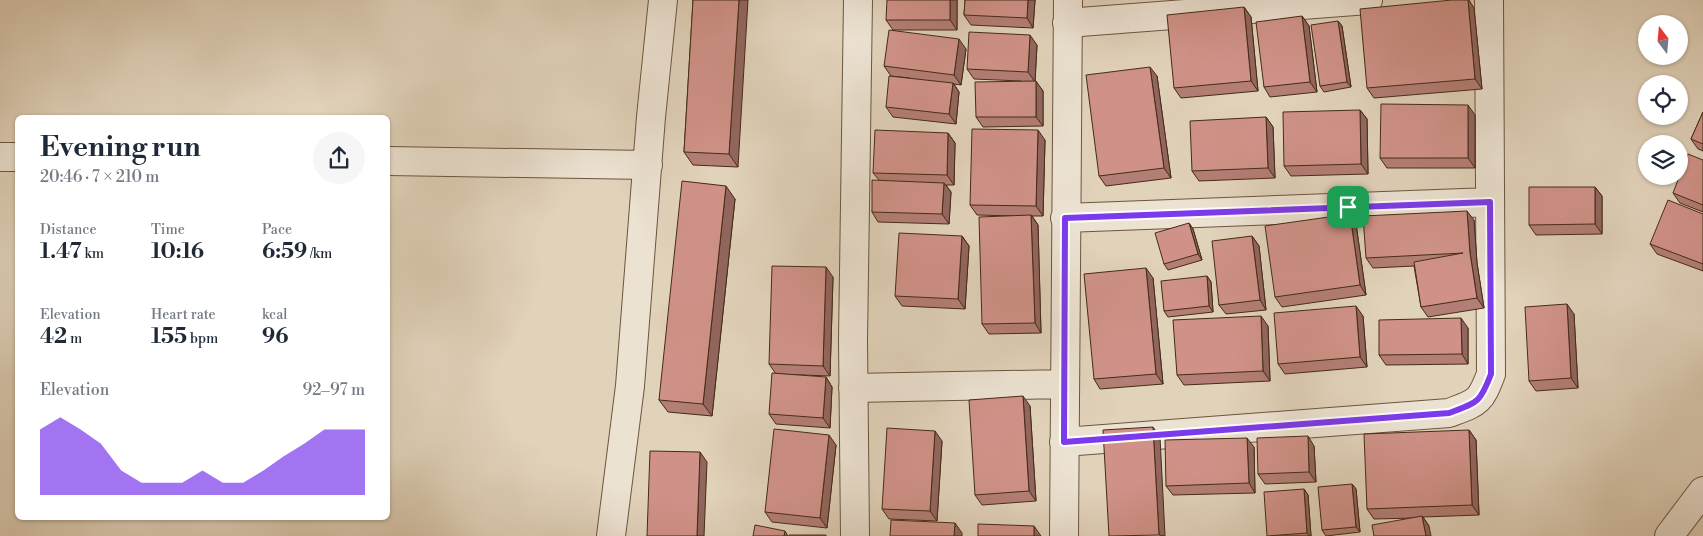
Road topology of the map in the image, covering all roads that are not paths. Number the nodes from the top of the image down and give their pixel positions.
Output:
1 (663, 0) edge
2 (858, 0) edge
3 (1368, 0) edge
4 (1490, 0) edge
5 (1068, 11) edge
6 (0, 157) edge
7 (15, 157) edge
8 (390, 162) edge
9 (648, 165) junction
10 (1490, 202) junction
11 (1065, 218) junction
12 (1064, 384) junction
13 (854, 388) junction
14 (1064, 442) junction
15 (1703, 491) edge
16 (611, 536) edge
17 (855, 536) edge
18 (1064, 536) edge
19 (1669, 536) edge

1 - 9 street
2 - 13 street
3 - 5 street
4 - 10 street
5 - 11 street
6 - 7 street
8 - 9 street
9 - 16 street
10 - 11 street
10 - 14 street
11 - 12 street
12 - 13 street
12 - 14 street
13 - 17 street
14 - 18 street
15 - 19 street

